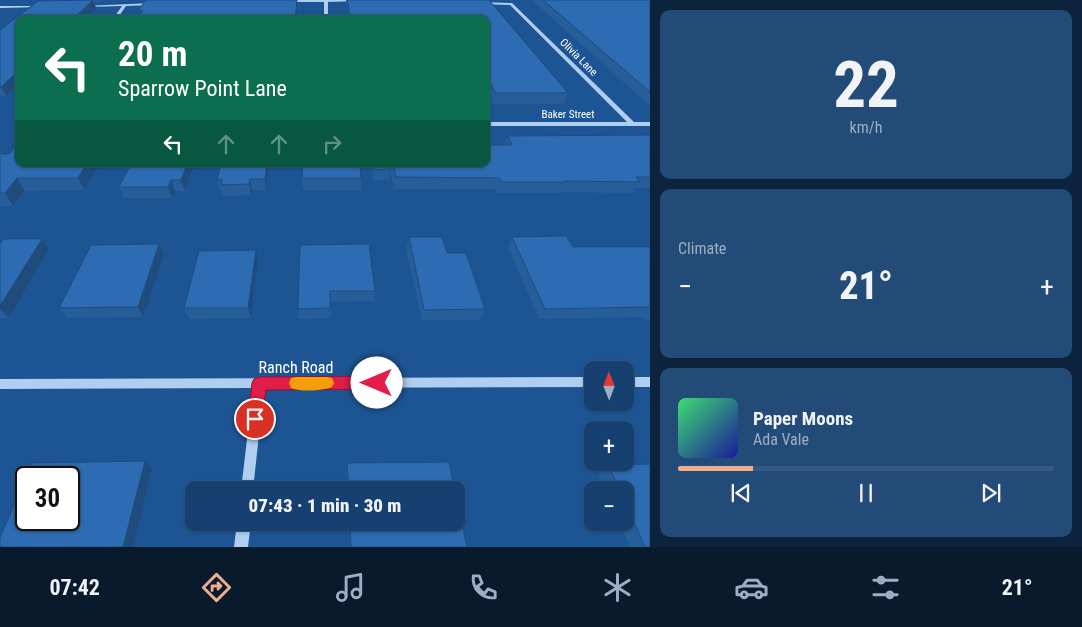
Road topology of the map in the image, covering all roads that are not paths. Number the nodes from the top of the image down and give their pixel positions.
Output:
1 (326, 0) edge
2 (284, 1) edge
3 (362, 1) edge
4 (473, 3) edge
5 (164, 4) edge
6 (125, 5) junction
7 (50, 6) edge
8 (78, 6) edge
9 (0, 7) edge
10 (117, 15) edge
11 (326, 15) edge
12 (490, 124) edge
13 (632, 124) junction
14 (650, 124) edge
15 (584, 382) edge
16 (634, 382) edge
17 (650, 382) edge
18 (259, 383) junction
19 (0, 384) edge
20 (248, 481) edge
21 (243, 531) edge
22 (241, 547) edge

1 - 2 street
1 - 3 street
1 - 11 street
4 - 13 street, Olivia Lane
5 - 6 street
6 - 8 street
6 - 10 street
7 - 9 street
12 - 13 street, Baker Street
13 - 14 street, Baker Street
15 - 18 street, Ranch Road
16 - 17 street
18 - 19 street, Ranch Road
18 - 20 street
21 - 22 street

